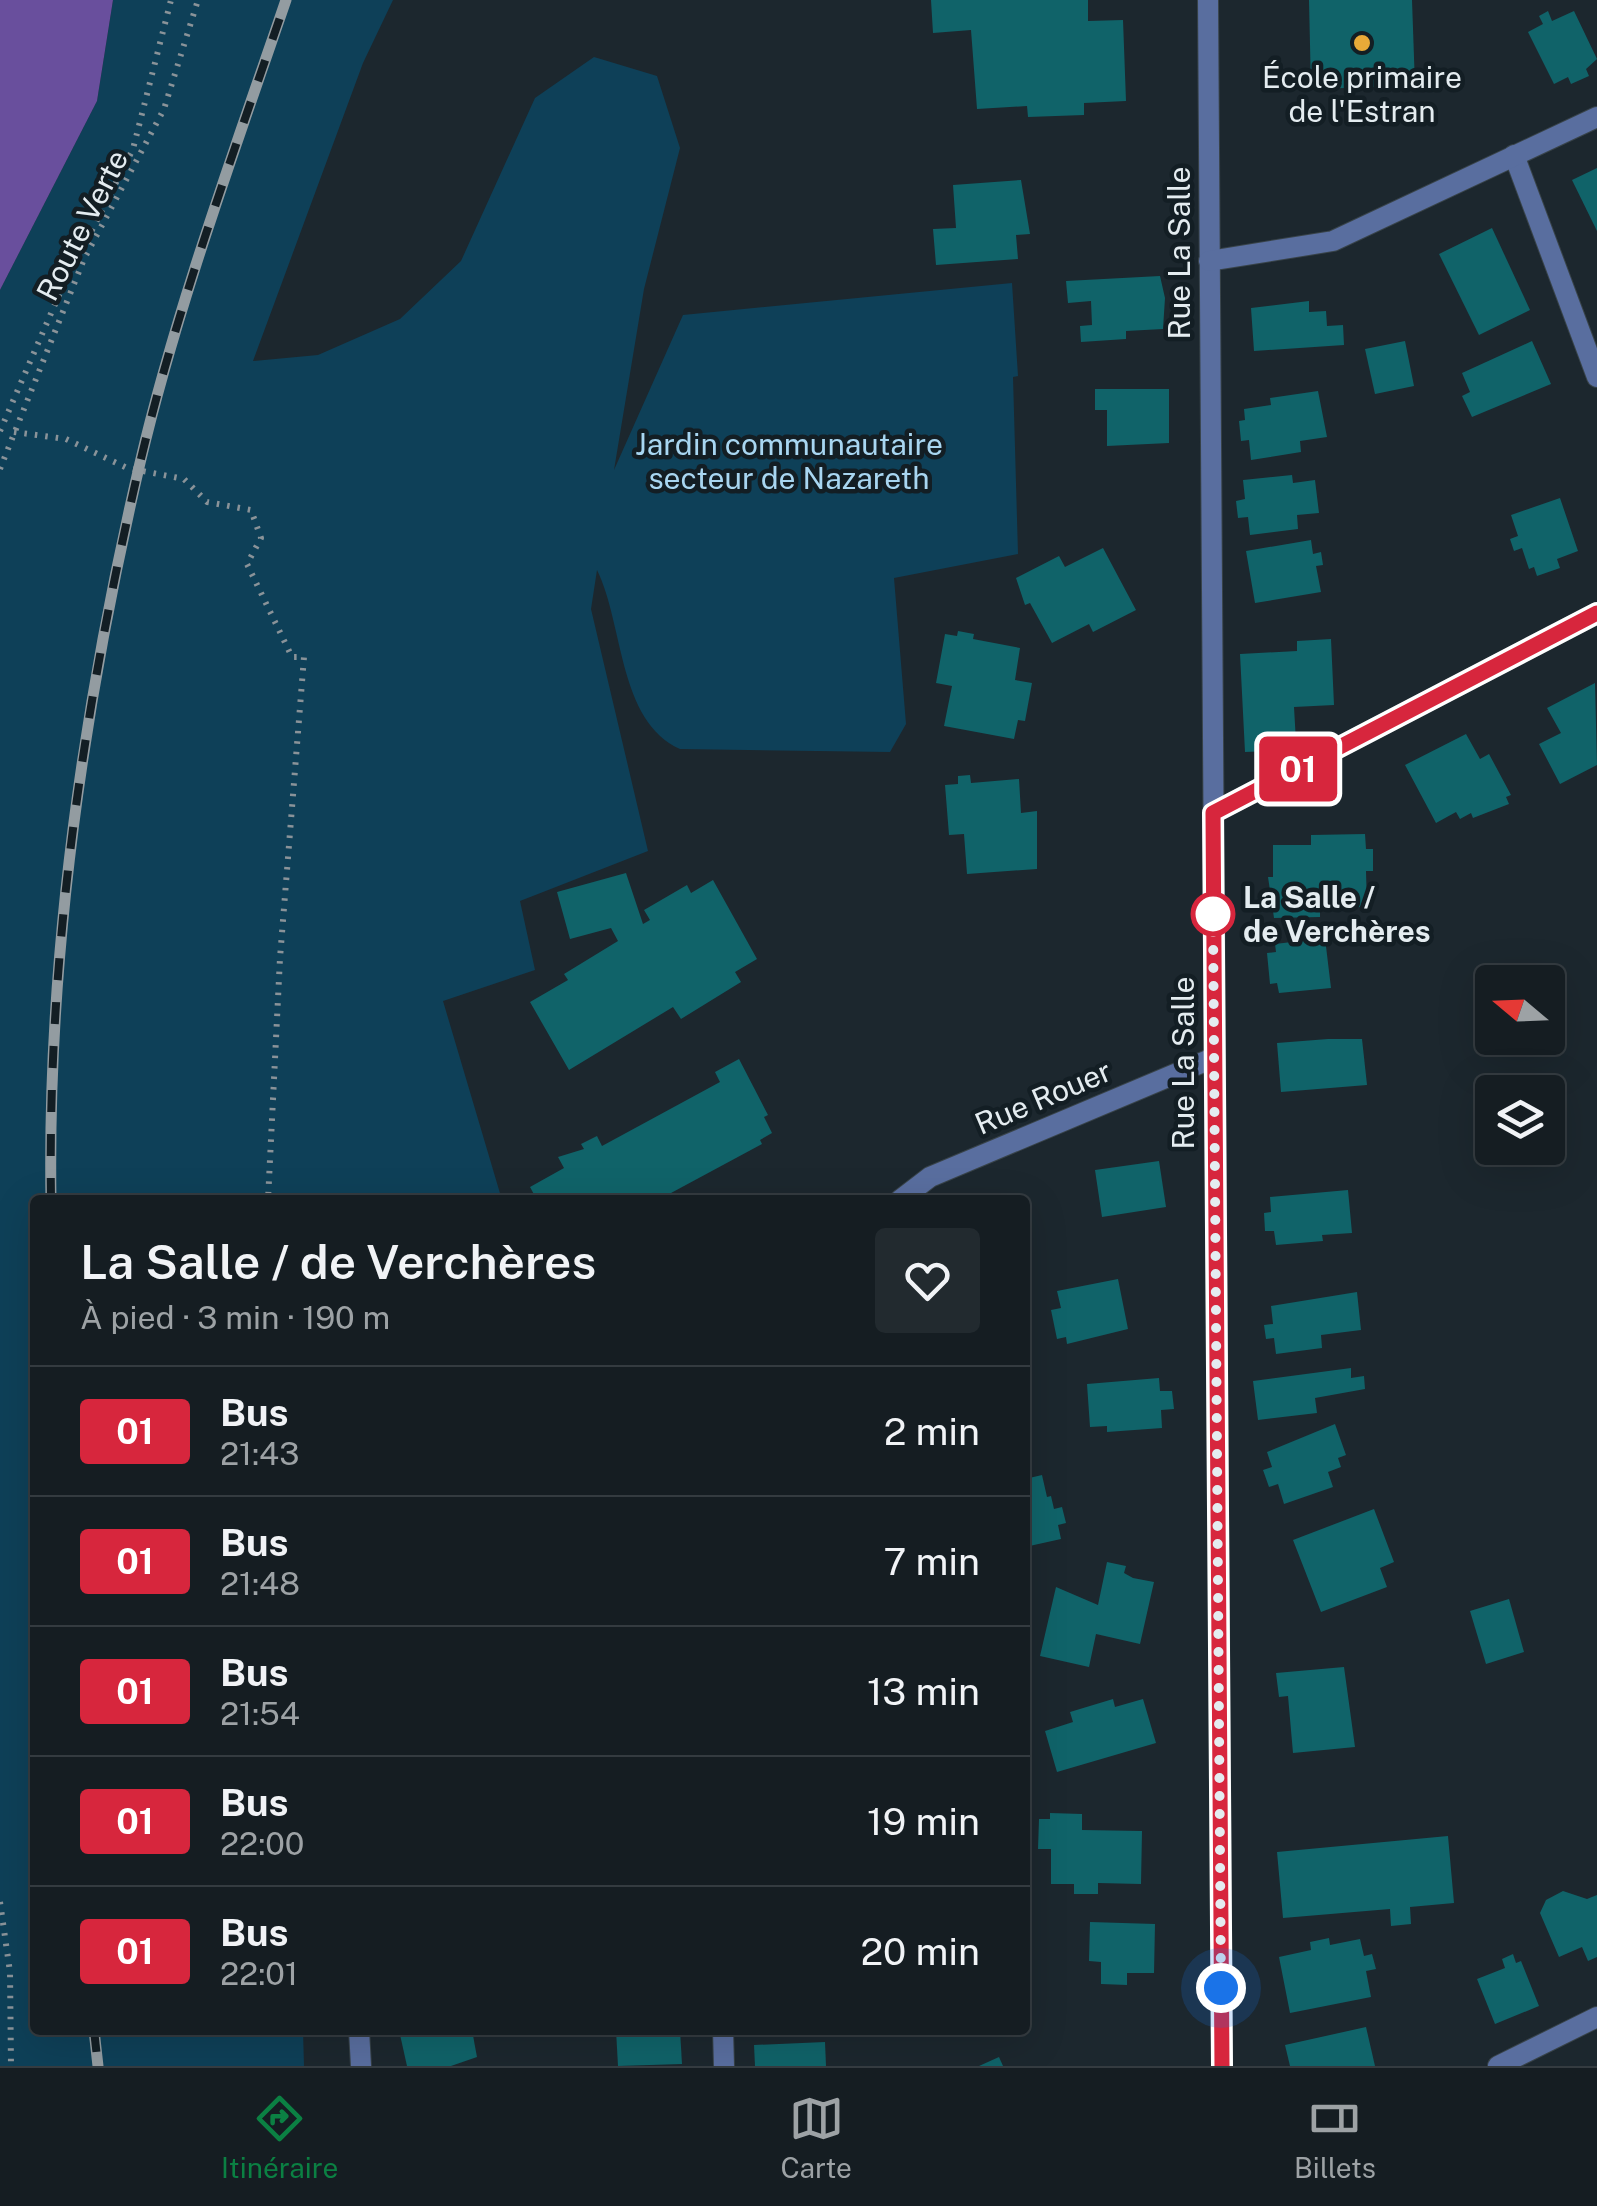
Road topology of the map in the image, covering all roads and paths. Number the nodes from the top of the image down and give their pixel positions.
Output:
1 (171, 0) edge
2 (198, 0) edge
3 (1208, 0) edge
4 (1597, 117) edge
5 (1514, 155) junction
6 (1209, 261) junction
7 (1597, 377) edge
8 (0, 431) edge
9 (14, 432) junction
10 (0, 469) edge
11 (1597, 613) edge
12 (1213, 813) junction
13 (1213, 1058) junction
14 (268, 1195) edge
15 (907, 1195) edge
16 (0, 1902) edge
17 (1597, 2017) edge
18 (359, 2035) edge
19 (723, 2035) edge
20 (11, 2066) edge
21 (361, 2066) edge
22 (724, 2066) edge
23 (1222, 2066) edge
24 (1498, 2066) edge

1 - 8 path
2 - 9 path, Route Verte
3 - 6 street, Rue La Salle
4 - 5 street
5 - 6 street
5 - 7 street
6 - 12 street, Rue La Salle
9 - 10 path, Route Verte
9 - 14 path
11 - 12 street
12 - 13 street, Rue La Salle
13 - 15 street, Rue Rouer
13 - 23 street, Rue La Salle
16 - 20 path
17 - 24 street
18 - 21 street
19 - 22 street

